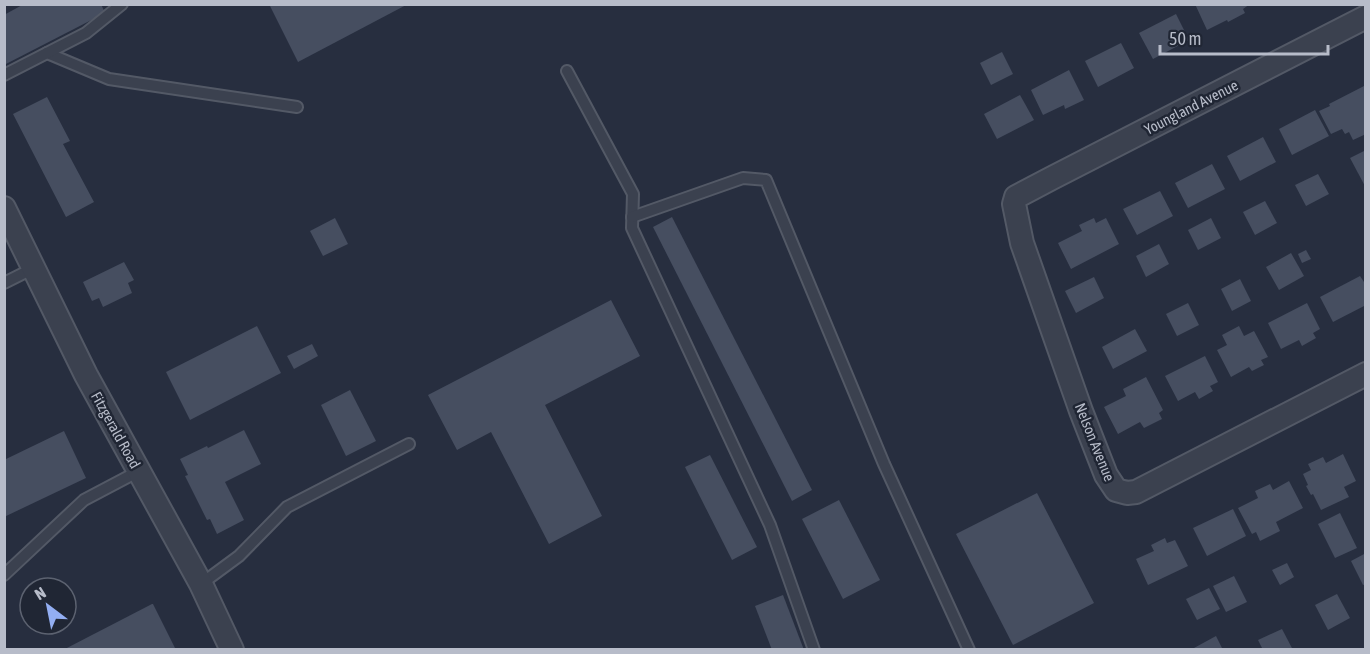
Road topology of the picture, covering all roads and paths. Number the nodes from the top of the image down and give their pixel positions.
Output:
1 (123, 4) edge
2 (1365, 17) edge
3 (47, 53) junction
4 (567, 71) dead end
5 (4, 75) edge
6 (297, 107) dead end
7 (1016, 197) joint
8 (4, 208) edge
9 (632, 217) junction
10 (34, 268) junction
11 (4, 283) edge
12 (1365, 374) edge
13 (410, 444) dead end
14 (139, 471) junction
15 (4, 575) edge
16 (201, 584) junction
17 (232, 650) edge
18 (814, 650) edge
19 (969, 650) edge

1 - 3 lane
2 - 7 street, Youngland Avenue
3 - 5 lane
3 - 6 lane
4 - 9 lane
7 - 12 street, Nelson Avenue
8 - 10 street, Fitzgerald Road
9 - 18 lane
9 - 19 lane
10 - 11 lane
10 - 14 street, Fitzgerald Road
13 - 16 lane
14 - 15 lane
14 - 16 street, Fitzgerald Road
16 - 17 street, Fitzgerald Road

